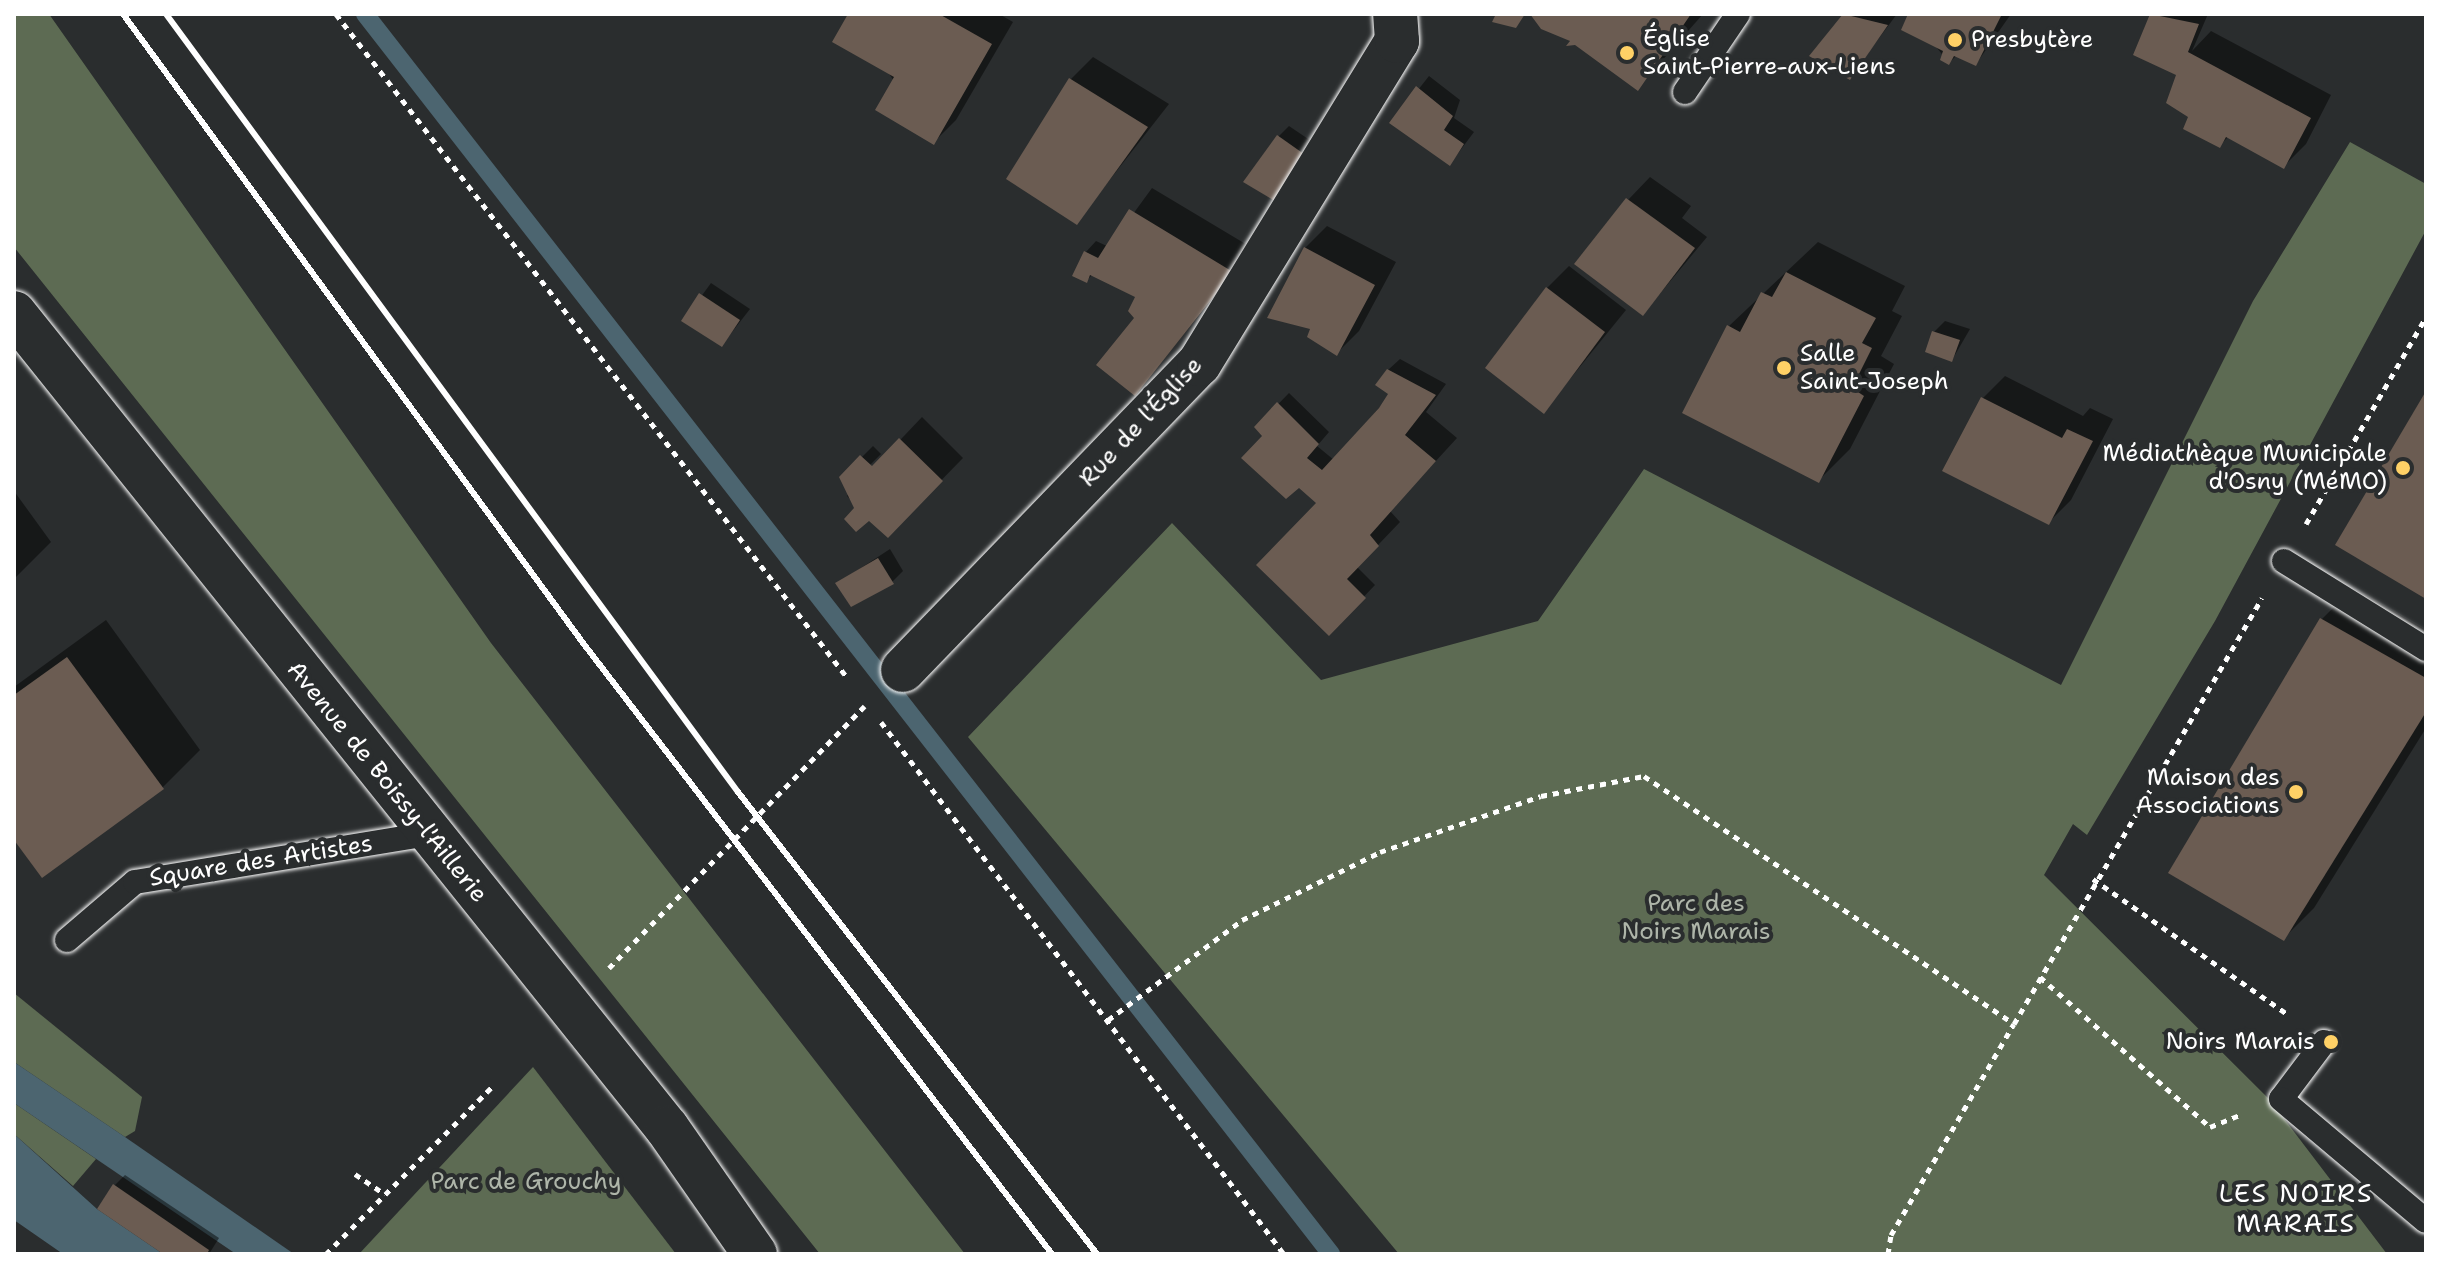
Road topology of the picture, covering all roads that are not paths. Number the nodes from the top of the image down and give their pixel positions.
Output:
1 (1395, 14) edge
2 (1738, 14) edge
3 (1685, 92) dead end
4 (14, 313) edge
5 (2284, 561) dead end
6 (2426, 649) edge
7 (903, 670) dead end
8 (427, 834) junction
9 (67, 940) dead end
10 (2324, 1042) road end
11 (2426, 1221) edge
12 (755, 1254) edge

1 - 7 main road, Rue de l'Église
2 - 3 lane
4 - 8 main road, Avenue de Boissy-l'Aillerie
5 - 6 lane
8 - 9 lane, Square des Artistes
8 - 12 main road, Avenue de Boissy-l'Aillerie
10 - 11 lane

